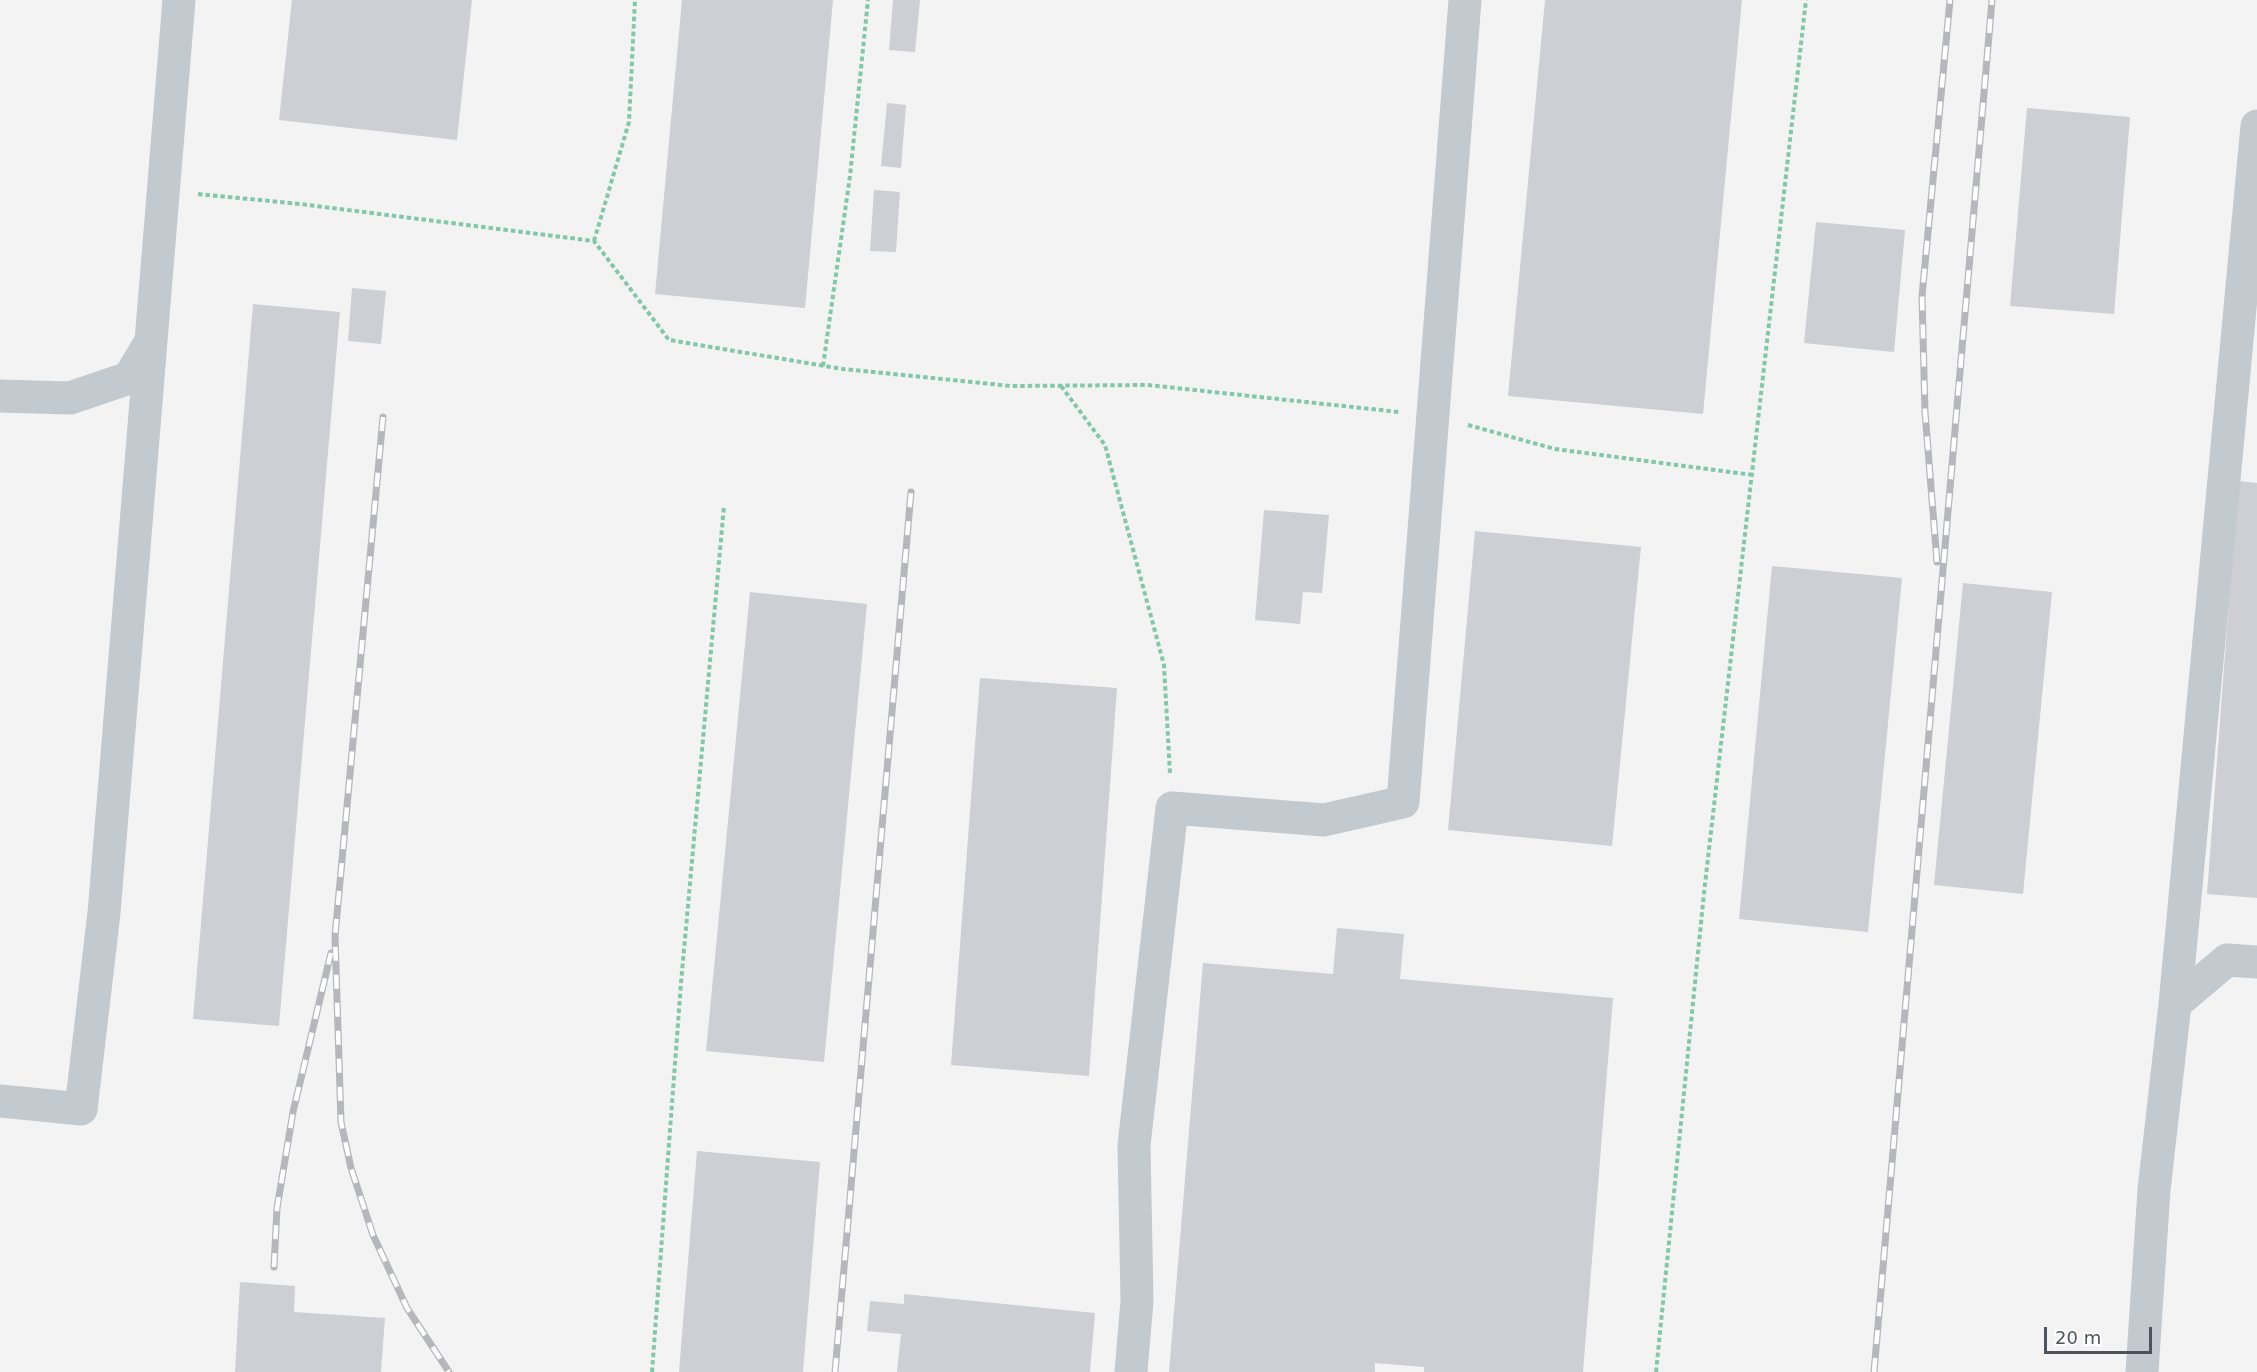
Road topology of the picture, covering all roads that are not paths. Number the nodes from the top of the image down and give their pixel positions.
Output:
1 (179, 0) edge
2 (1465, 0) edge
3 (2257, 126) edge
4 (151, 341) junction
5 (0, 396) edge
6 (2257, 962) edge
7 (2175, 1004) junction
8 (0, 1101) edge
9 (1131, 1372) edge
10 (2142, 1372) edge

1 - 4 lane
2 - 9 lane
3 - 7 lane
4 - 5 lane
4 - 8 lane
6 - 7 lane
7 - 10 lane

